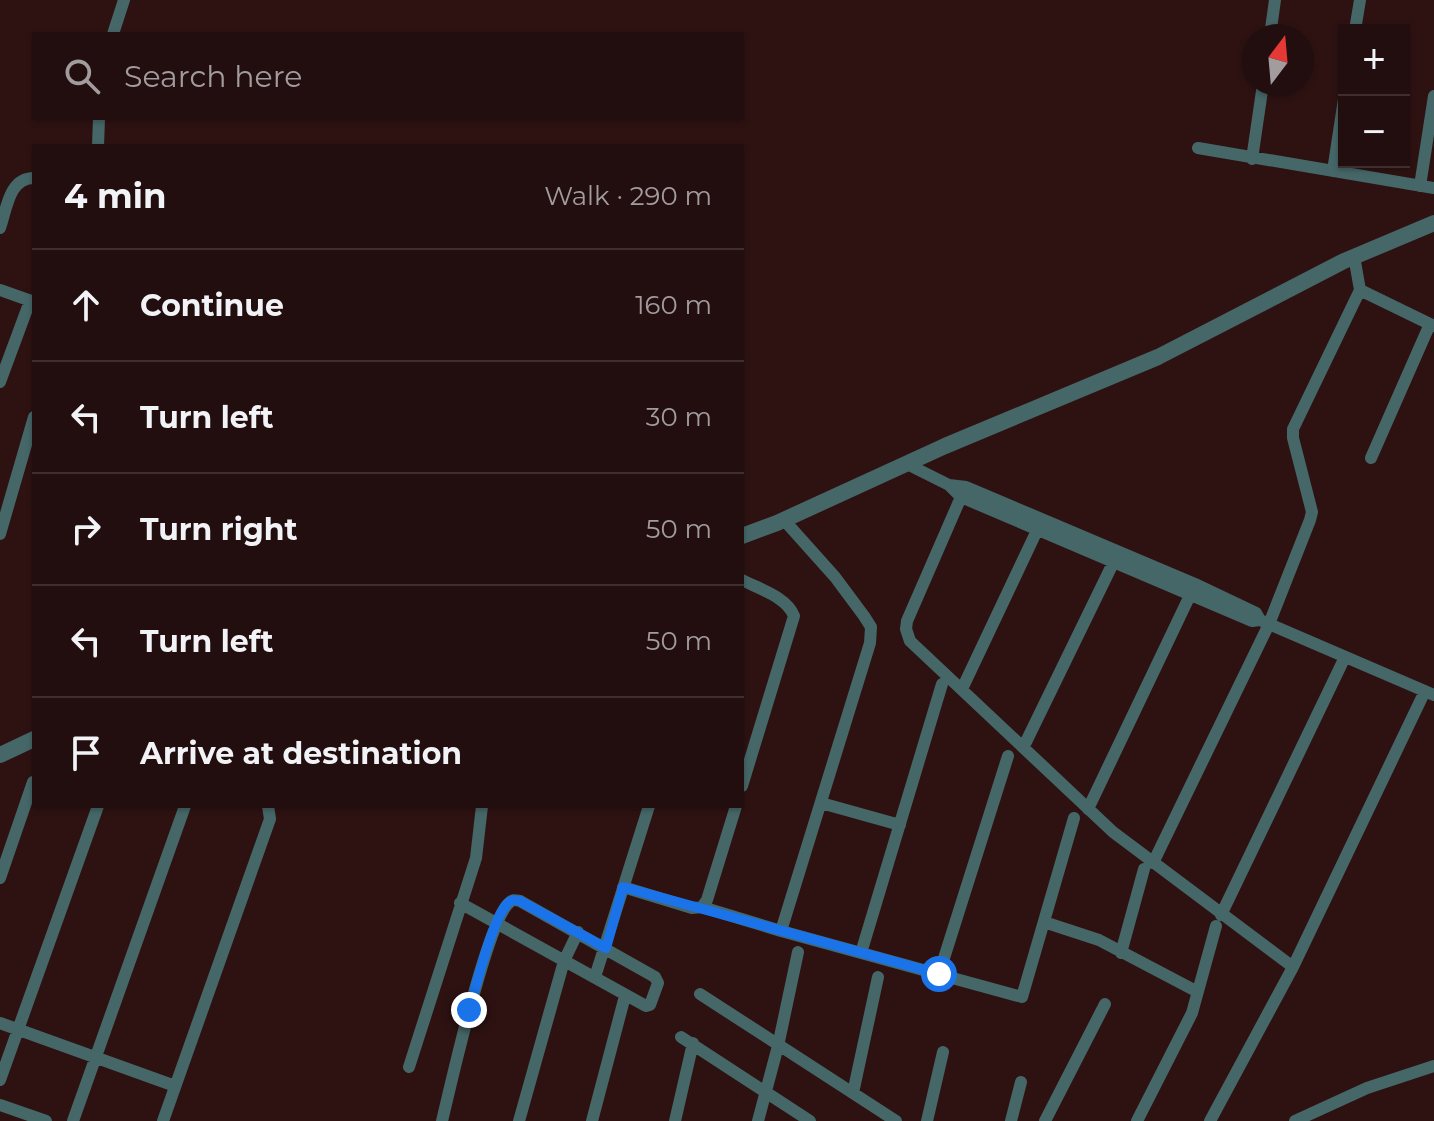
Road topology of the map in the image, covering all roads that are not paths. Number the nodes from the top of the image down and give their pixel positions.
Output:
1 (124, 0) edge
2 (1275, 0) edge
3 (1360, 0) edge
4 (1272, 24) edge
5 (1356, 24) edge
6 (114, 32) edge
7 (1261, 96) edge
8 (1434, 96) edge
9 (99, 120) edge
10 (1338, 138) edge
11 (98, 144) edge
12 (1198, 148) dead end
13 (1252, 159) junction
14 (1333, 171) junction
15 (32, 178) edge
16 (1420, 186) junction
17 (1434, 188) edge
18 (1434, 223) edge
19 (0, 228) edge
20 (1354, 256) junction
21 (0, 290) edge
22 (1360, 290) junction
23 (32, 302) edge
24 (1432, 325) edge
25 (0, 382) edge
26 (32, 424) edge
27 (1371, 458) dead end
28 (907, 464) junction
29 (0, 483) edge
30 (949, 485) junction
31 (13, 488) junction
32 (961, 497) junction
33 (784, 520) junction
34 (1041, 524) junction
35 (0, 533) edge
36 (744, 535) edge
37 (1116, 556) junction
38 (744, 581) edge
39 (1193, 589) junction
40 (1264, 622) junction
41 (1345, 657) junction
42 (942, 684) dead end
43 (962, 689) junction
44 (1430, 693) edge
45 (32, 740) edge
46 (1024, 746) junction
47 (0, 755) edge
48 (1008, 756) dead end
49 (744, 779) edge
50 (32, 785) edge
51 (821, 803) junction
52 (97, 808) edge
53 (184, 808) edge
54 (268, 808) edge
55 (482, 808) edge
56 (648, 808) edge
57 (735, 808) edge
58 (1088, 809) junction
59 (1074, 818) dead end
60 (900, 825) junction
61 (1149, 866) junction
62 (0, 878) edge
63 (623, 887) junction
64 (460, 903) junction
65 (702, 907) junction
66 (1219, 921) junction
67 (1044, 922) junction
68 (497, 924) junction
69 (781, 931) junction
70 (578, 932) junction
71 (606, 948) junction
72 (798, 952) dead end
73 (861, 953) junction
74 (1121, 953) junction
75 (564, 961) junction
76 (1293, 967) junction
77 (939, 974) junction
78 (595, 977) junction
79 (878, 977) dead end
80 (1196, 991) junction
81 (700, 994) dead end
82 (625, 996) junction
83 (1105, 1004) dead end
84 (0, 1023) edge
85 (18, 1030) junction
86 (778, 1046) junction
87 (943, 1052) dead end
88 (95, 1057) junction
89 (1434, 1066) edge
90 (409, 1067) dead end
91 (0, 1080) edge
92 (1021, 1082) dead end
93 (175, 1086) junction
94 (765, 1090) junction
95 (853, 1093) junction
96 (0, 1105) edge
97 (46, 1121) edge
98 (73, 1121) edge
99 (163, 1121) edge
100 (442, 1121) edge
101 (519, 1121) edge
102 (592, 1121) edge
103 (675, 1121) edge
104 (758, 1121) edge
105 (810, 1121) edge
106 (896, 1121) edge
107 (927, 1121) edge
108 (1011, 1121) edge
109 (1045, 1121) edge
110 (1137, 1121) edge
111 (1210, 1121) edge
112 (1295, 1121) edge

1 - 6 street
2 - 4 street
3 - 5 street
7 - 13 street
8 - 16 street
9 - 11 street
10 - 14 street
12 - 13 street
13 - 14 street
14 - 16 street
15 - 19 street
16 - 17 street
18 - 20 street
20 - 22 street
20 - 28 street
21 - 23 street
22 - 24 street
22 - 40 street
23 - 25 street
24 - 27 street
26 - 31 street
28 - 30 street
28 - 33 street
29 - 31 street
30 - 32 street
30 - 34 street
31 - 35 street
32 - 34 street
32 - 43 street
33 - 36 street
33 - 51 street
34 - 37 street
34 - 43 street
37 - 39 street
37 - 46 street
38 - 49 street
39 - 40 street
39 - 58 street
40 - 41 street
40 - 61 street
41 - 44 street
41 - 66 street
42 - 60 street
43 - 46 street
44 - 76 street
45 - 47 street
46 - 58 street
48 - 77 street
50 - 62 street
51 - 60 street
51 - 69 street
52 - 85 street
53 - 88 street
54 - 93 street
55 - 64 street
56 - 63 street
57 - 65 street
58 - 61 street
59 - 67 street
60 - 73 street
61 - 66 street
61 - 74 street
63 - 65 street
63 - 71 street
64 - 68 street
64 - 90 street
65 - 69 street
66 - 76 street
66 - 80 street
67 - 74 street
67 - 77 street
68 - 70 street
68 - 75 street
68 - 100 street
69 - 73 street
70 - 71 street
70 - 75 street
71 - 78 street
71 - 82 street
72 - 86 street
73 - 77 street
74 - 80 street
75 - 78 street
75 - 101 street
76 - 111 street
78 - 82 street
79 - 95 street
80 - 110 street
81 - 86 street
82 - 102 street
83 - 109 street
84 - 85 street
85 - 88 street
85 - 91 street
86 - 94 street
86 - 95 street
87 - 107 street
88 - 93 street
88 - 98 street
89 - 112 street
92 - 108 street
93 - 99 street
94 - 103 street
94 - 104 street
94 - 105 street
95 - 106 street
96 - 97 street

